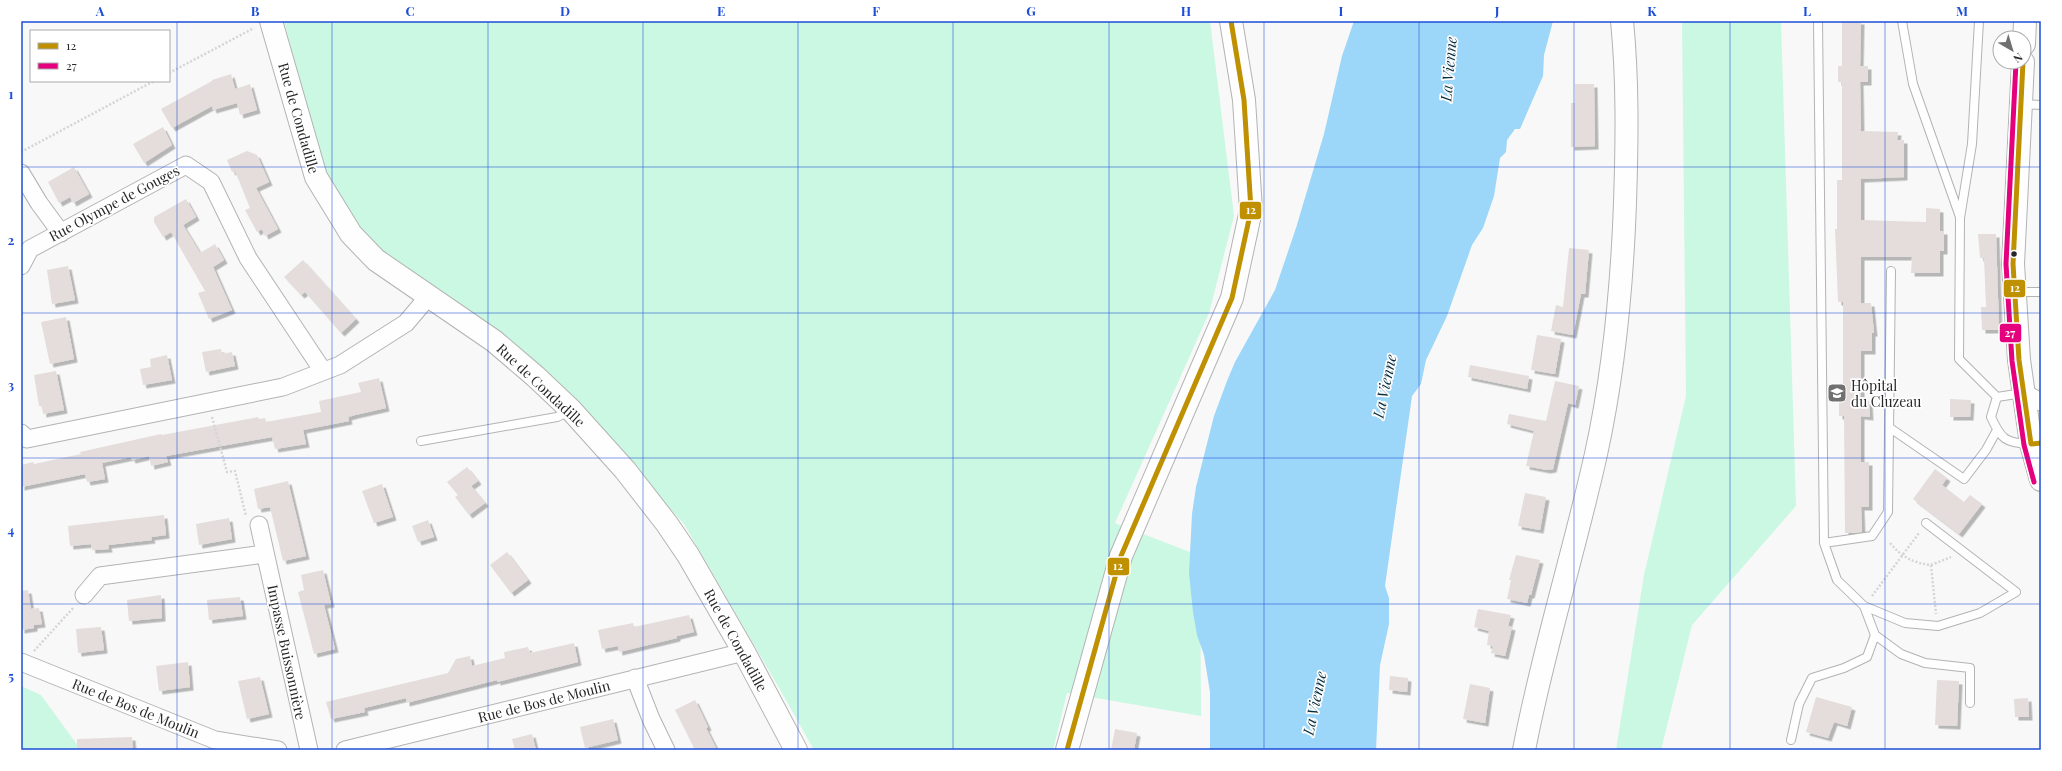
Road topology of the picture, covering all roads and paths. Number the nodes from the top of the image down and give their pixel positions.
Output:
1 (1232, 21) edge
2 (1622, 21) edge
3 (1818, 21) edge
4 (1902, 21) edge
5 (1979, 21) edge
6 (265, 23) edge
7 (2025, 70) edge
8 (170, 72) edge
9 (152, 82) edge
10 (2031, 104) edge
11 (21, 152) edge
12 (21, 173) edge
13 (1960, 218) junction
14 (61, 233) junction
15 (21, 266) edge
16 (1892, 271) dead end
17 (2015, 292) junction
18 (2041, 292) edge
19 (428, 297) junction
20 (323, 371) junction
21 (1996, 397) junction
22 (2033, 397) edge
23 (208, 402) junction
24 (571, 410) junction
25 (1890, 428) junction
26 (1997, 430) junction
27 (21, 433) edge
28 (421, 440) dead end
29 (2036, 443) edge
30 (2041, 480) edge
31 (1926, 523) joint
32 (259, 525) joint
33 (1824, 543) junction
34 (1890, 543) dead end
35 (1958, 548) junction
36 (265, 554) junction
37 (1902, 556) junction
38 (1931, 565) junction
39 (84, 595) joint
40 (1864, 606) junction
41 (1938, 626) junction
42 (1875, 635) junction
43 (744, 652) junction
44 (22, 662) edge
45 (635, 678) junction
46 (1970, 703) dead end
47 (1791, 740) dead end
48 (278, 750) edge
49 (309, 750) edge
50 (345, 750) edge
51 (666, 750) edge
52 (796, 750) edge
53 (1067, 750) edge
54 (1524, 750) edge

1 - 53 main road
2 - 54 main road
3 - 33 lane
4 - 13 lane
5 - 13 lane
6 - 8 path
6 - 19 main road, Rue de Condadille
7 - 10 main road
9 - 11 path
10 - 17 main road
12 - 14 street
13 - 21 lane
14 - 15 street, Rue Olympe de Gouges
14 - 20 street, Rue Olympe de Gouges
16 - 25 lane
17 - 18 lane
17 - 22 main road
19 - 20 street
19 - 24 main road, Rue de Condadille
20 - 23 street
21 - 22 lane
21 - 26 lane
22 - 29 main road
23 - 27 street
23 - 32 path
24 - 28 lane
24 - 43 main road, Rue de Condadille
25 - 26 lane
25 - 33 lane
26 - 29 lane
29 - 30 main road
31 - 35 lane
31 - 37 path
32 - 36 street, Impasse Buissonnière
33 - 40 lane
34 - 37 path
35 - 38 path
35 - 41 lane
36 - 39 street
36 - 49 street, Impasse Buissonnière
37 - 38 path
37 - 40 path
38 - 41 path
39 - 44 path
40 - 41 lane
40 - 42 lane
42 - 46 lane
42 - 47 lane
43 - 45 street, Rue de Bos de Moulin
43 - 52 main road, Rue de Condadille
44 - 48 street, Rue de Bos de Moulin
45 - 50 street, Rue de Bos de Moulin
45 - 51 street

